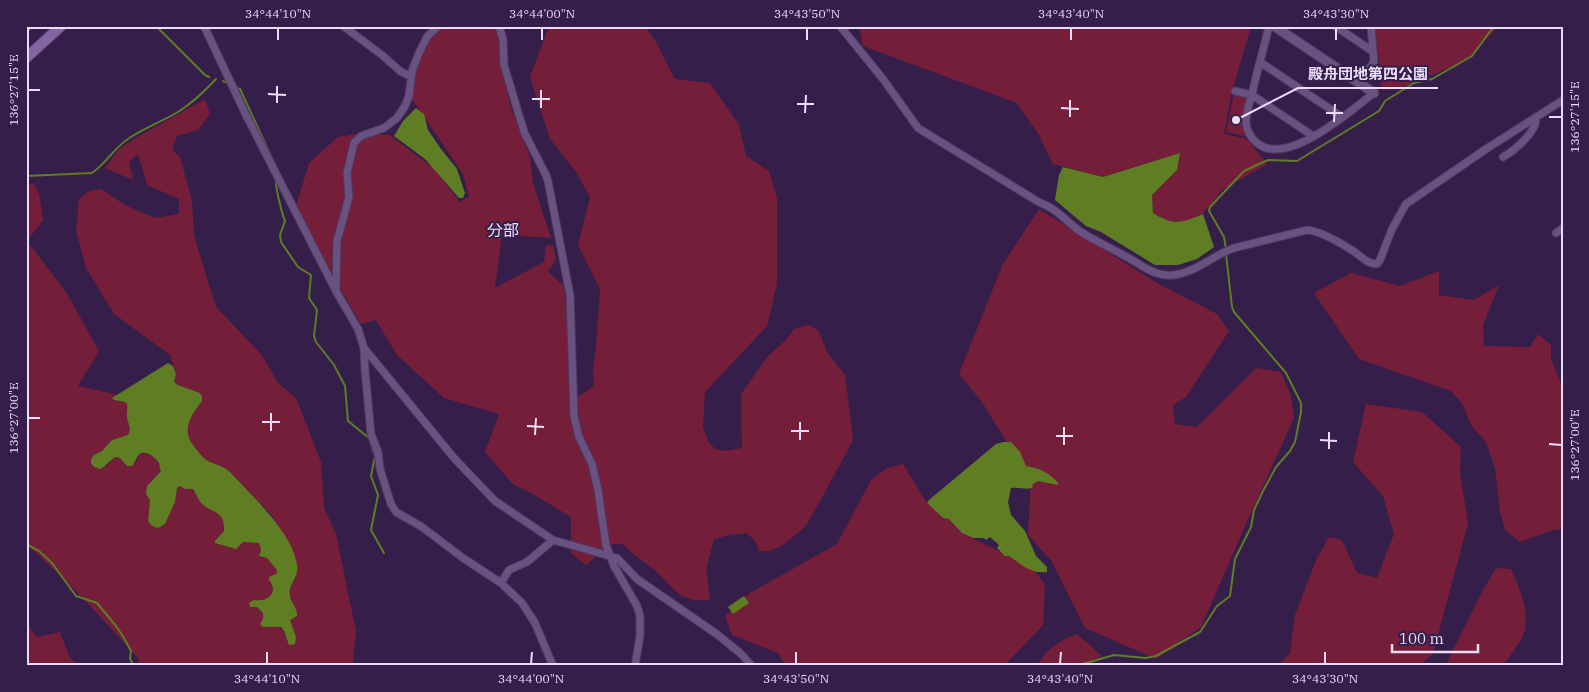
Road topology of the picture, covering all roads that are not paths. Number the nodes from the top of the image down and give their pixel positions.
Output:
1 (61, 26) edge
2 (204, 26) edge
3 (343, 26) edge
4 (438, 26) edge
5 (499, 26) edge
6 (840, 26) edge
7 (1371, 26) edge
8 (1274, 27) edge
9 (1340, 28) edge
10 (1372, 51) junction
11 (26, 58) edge
12 (1260, 62) junction
13 (411, 78) junction
14 (1359, 83) junction
15 (1235, 91) dead end
16 (1374, 93) joint
17 (1252, 95) junction
18 (1563, 100) edge
19 (1342, 117) junction
20 (1536, 117) junction
21 (1313, 136) junction
22 (1503, 157) dead end
23 (1563, 228) edge
24 (1556, 233) dead end
25 (336, 291) junction
26 (364, 348) junction
27 (553, 540) junction
28 (609, 556) junction
29 (501, 583) junction
30 (553, 666) edge
31 (635, 666) edge
32 (752, 666) edge

1 - 11 main road
2 - 25 street
3 - 13 street
4 - 13 street
5 - 28 street
6 - 20 street
7 - 10 street
8 - 12 street
8 - 14 street
9 - 10 street
10 - 14 street
12 - 17 street
12 - 19 street
13 - 25 street
14 - 16 street
15 - 17 street
16 - 19 street
17 - 21 street
17 - 21 street
18 - 20 street
19 - 21 street
20 - 22 street
23 - 24 street
25 - 26 street
26 - 27 street
26 - 29 street
27 - 28 street
27 - 29 street
28 - 31 street
28 - 32 street
29 - 30 street

